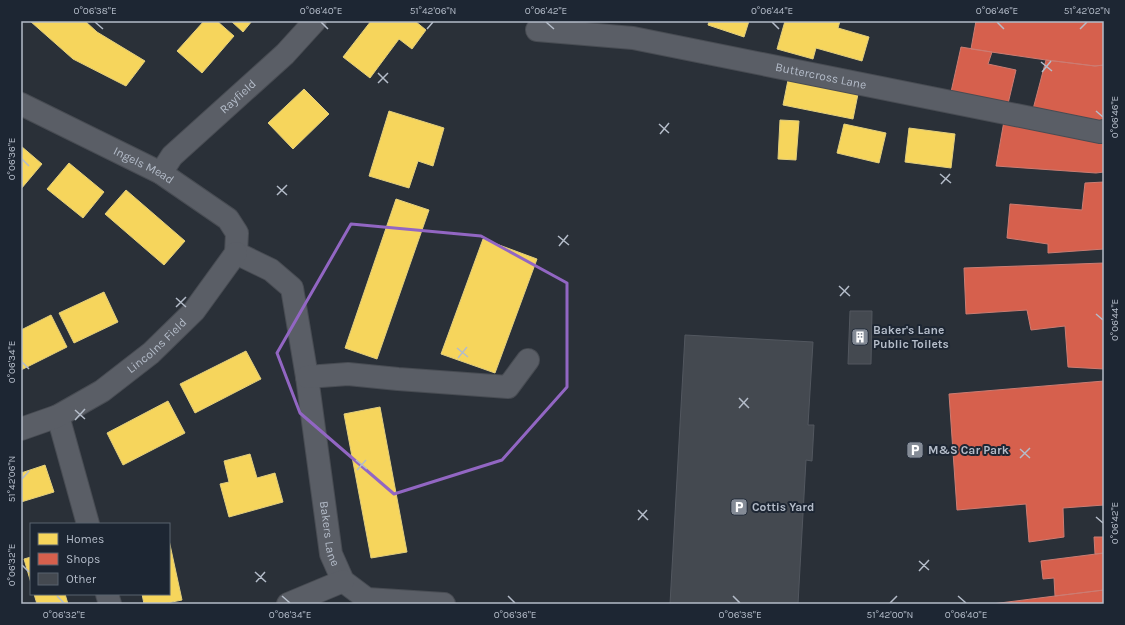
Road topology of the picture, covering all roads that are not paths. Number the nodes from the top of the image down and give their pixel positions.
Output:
1 (315, 21) edge
2 (537, 30) dead end
3 (21, 104) edge
4 (1104, 131) edge
5 (161, 173) junction
6 (236, 253) junction
7 (528, 360) dead end
8 (307, 377) junction
9 (58, 416) junction
10 (21, 429) edge
11 (88, 523) edge
12 (343, 581) junction
13 (288, 604) edge
14 (444, 604) edge

1 - 5 street, Rayfield
2 - 4 street, Buttercross Lane
3 - 5 street, Ingels Mead
5 - 6 street, Ingels Mead
6 - 8 street, Bakers Lane
6 - 9 street, Lincolns Field
7 - 8 street
8 - 12 street, Bakers Lane
9 - 10 street, Lincolns Field
9 - 11 street
12 - 13 street
12 - 14 street, Bakers Lane

